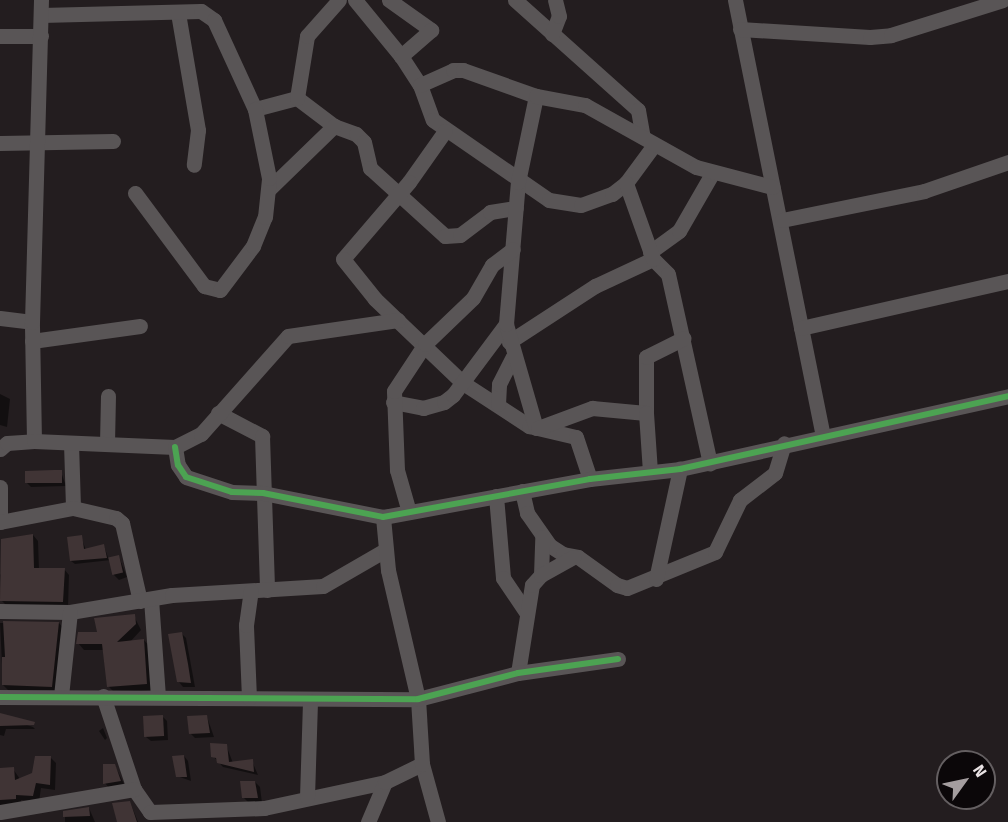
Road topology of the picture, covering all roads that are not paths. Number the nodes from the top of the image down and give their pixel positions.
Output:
1 (339, 0) edge
2 (355, 0) edge
3 (389, 0) edge
4 (515, 0) edge
5 (555, 0) edge
6 (735, 0) edge
7 (1003, 0) edge
8 (967, 6) edge
9 (41, 7) edge
10 (139, 7) edge
11 (178, 14) junction
12 (740, 29) junction
13 (552, 34) junction
14 (0, 36) edge
15 (41, 36) junction
16 (402, 56) junction
17 (420, 85) junction
18 (536, 96) junction
19 (297, 98) junction
20 (255, 109) junction
21 (334, 126) junction
22 (445, 131) junction
23 (113, 141) dead end
24 (649, 141) junction
25 (0, 143) edge
26 (38, 143) junction
27 (1008, 162) edge
28 (194, 165) dead end
29 (713, 172) junction
30 (518, 182) junction
31 (626, 183) junction
32 (772, 187) junction
33 (269, 189) junction
34 (400, 192) junction
35 (135, 193) dead end
36 (516, 208) junction
37 (782, 220) junction
38 (513, 249) junction
39 (652, 255) junction
40 (1008, 281) edge
41 (0, 318) edge
42 (398, 320) junction
43 (32, 322) junction
44 (506, 324) junction
45 (140, 326) dead end
46 (801, 328) junction
47 (684, 338) junction
48 (32, 341) junction
49 (425, 344) junction
50 (511, 350) junction
51 (463, 383) junction
52 (499, 384) junction
53 (480, 393) junction
54 (108, 396) dead end
55 (1008, 396) edge
56 (393, 402) junction
57 (498, 404) junction
58 (218, 413) junction
59 (576, 413) junction
60 (645, 413) junction
61 (537, 428) junction
62 (823, 435) junction
63 (576, 437) junction
64 (34, 441) junction
65 (71, 443) junction
66 (107, 443) junction
67 (784, 443) junction
68 (175, 447) junction
69 (0, 449) edge
70 (711, 463) junction
71 (680, 469) junction
72 (650, 471) junction
73 (590, 479) junction
74 (0, 487) edge
75 (522, 491) junction
76 (263, 493) junction
77 (496, 496) junction
78 (73, 508) junction
79 (409, 512) junction
80 (383, 517) junction
81 (0, 522) edge
82 (542, 537) junction
83 (385, 550) junction
84 (573, 557) junction
85 (541, 575) junction
86 (656, 579) junction
87 (267, 590) junction
88 (251, 591) junction
89 (146, 600) junction
90 (0, 611) edge
91 (70, 612) junction
92 (526, 612) junction
93 (618, 659) dead end
94 (518, 673) junction
95 (0, 696) edge
96 (61, 696) junction
97 (103, 696) junction
98 (158, 697) junction
99 (249, 698) junction
100 (418, 699) junction
101 (310, 701) junction
102 (422, 764) junction
103 (385, 782) junction
104 (134, 789) junction
105 (307, 797) junction
106 (0, 812) edge
107 (152, 817) edge
108 (220, 817) edge
109 (368, 822) edge
110 (438, 822) edge

1 - 19 street
2 - 16 street
3 - 16 street
4 - 13 street
5 - 13 street
6 - 12 street
7 - 8 street
8 - 12 street
9 - 10 street
9 - 15 street
10 - 11 street
11 - 20 street
11 - 28 street
12 - 32 street
13 - 24 street
14 - 15 street
15 - 26 street
16 - 17 street
17 - 18 street
17 - 22 street
18 - 24 street
18 - 30 street
19 - 20 street
19 - 21 street
20 - 33 street
21 - 33 street
21 - 34 street
22 - 30 street
22 - 34 street
23 - 26 street
24 - 29 street
24 - 31 street
25 - 26 street
26 - 43 street
27 - 37 street
29 - 32 street
29 - 39 street
30 - 31 street
30 - 36 street
31 - 39 street
32 - 37 street
33 - 35 street
34 - 36 street
34 - 42 street
36 - 38 street
37 - 46 street
38 - 44 street
38 - 49 street
39 - 47 street
39 - 50 street
40 - 46 street
41 - 43 street
42 - 49 street
42 - 58 street
43 - 48 street
44 - 50 street
44 - 51 street
45 - 48 street
46 - 62 street
47 - 60 street
47 - 70 street
48 - 64 street
49 - 51 street
49 - 56 street
50 - 52 street
50 - 61 street
51 - 53 street
51 - 56 street
52 - 53 street
52 - 57 street
53 - 57 street
54 - 66 street
55 - 62 street
56 - 79 street
57 - 61 street
58 - 68 street
58 - 76 street
59 - 60 street
59 - 61 street
59 - 63 street
60 - 72 street
61 - 63 street
62 - 67 street
63 - 73 street
64 - 65 street
64 - 69 street
65 - 66 street
65 - 78 street
66 - 68 street
67 - 70 street
67 - 86 street
68 - 76 street
70 - 71 street
71 - 72 street
71 - 86 street
72 - 73 street
73 - 75 street
74 - 81 street
75 - 77 street
75 - 82 street
76 - 80 street
76 - 87 street
77 - 79 street
77 - 92 street
78 - 81 street
78 - 89 street
79 - 80 street
80 - 83 street
82 - 84 street
82 - 85 street
83 - 87 street
83 - 100 street
84 - 85 street
84 - 86 street
85 - 92 street
87 - 88 street
88 - 89 street
88 - 99 street
89 - 91 street
89 - 98 street
90 - 91 street
91 - 96 street
92 - 94 street
93 - 94 street
94 - 100 street
95 - 96 street
96 - 97 street
97 - 98 street
97 - 104 street
98 - 99 street
99 - 101 street
100 - 101 street
100 - 102 street
101 - 105 street
102 - 103 street
102 - 110 street
103 - 105 street
103 - 109 street
104 - 106 street
104 - 107 street
105 - 108 street
107 - 108 street

